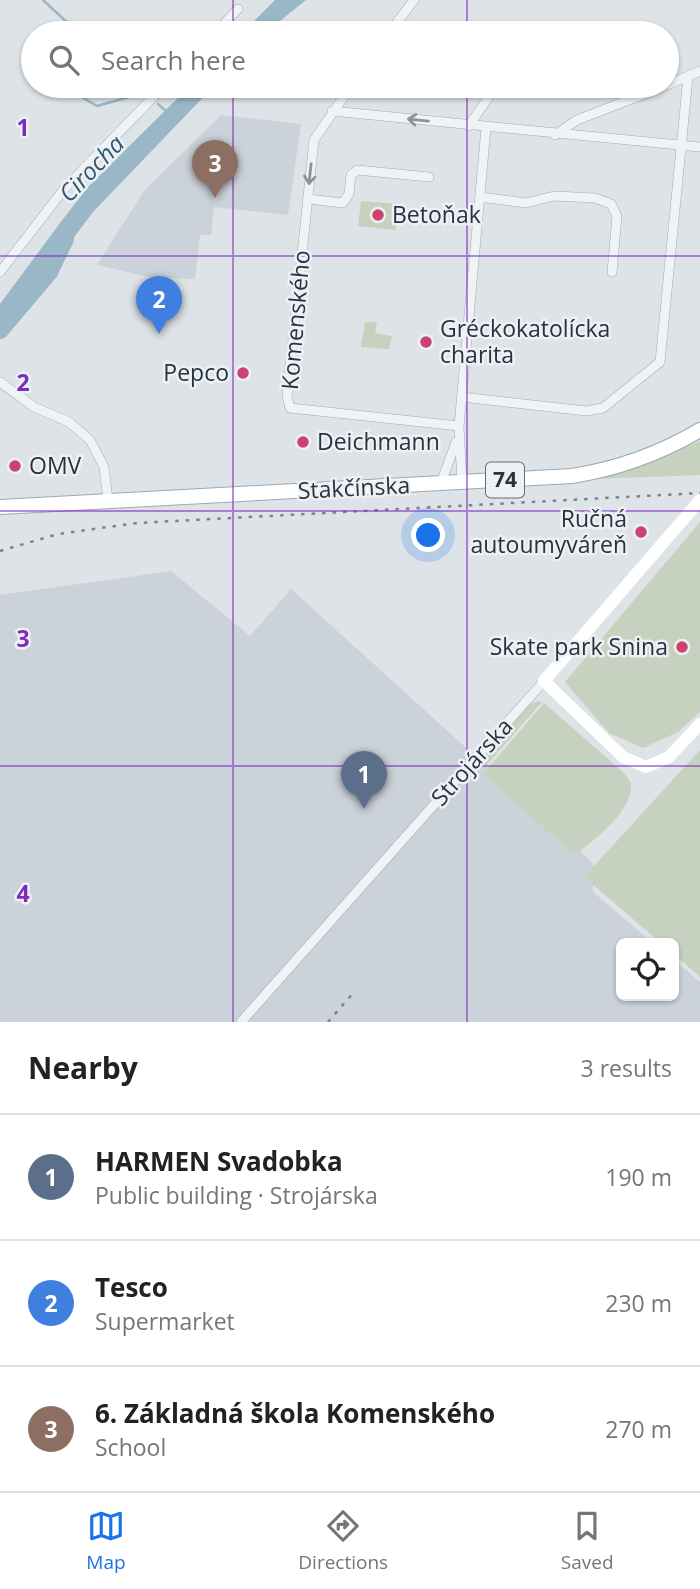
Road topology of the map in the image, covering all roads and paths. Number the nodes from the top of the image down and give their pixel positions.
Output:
1 (414, 0) edge
2 (238, 9) dead end
3 (226, 21) edge
4 (398, 21) edge
5 (700, 71) edge
6 (688, 77) junction
7 (679, 80) edge
8 (152, 98) edge
9 (488, 98) edge
10 (633, 98) edge
11 (341, 99) joint
12 (332, 111) junction
13 (345, 113) junction
14 (469, 126) junction
15 (486, 128) junction
16 (555, 135) junction
17 (680, 144) junction
18 (700, 147) edge
19 (429, 177) dead end
20 (480, 197) junction
21 (308, 198) junction
22 (0, 272) edge
23 (612, 272) dead end
24 (0, 382) edge
25 (462, 397) junction
26 (459, 426) junction
27 (698, 432) edge
28 (458, 437) junction
29 (441, 483) junction
30 (462, 483) junction
31 (108, 500) junction
32 (697, 506) edge
33 (0, 507) edge
34 (544, 681) junction
35 (700, 724) edge
36 (241, 1022) edge

1 - 4 street
2 - 3 street
5 - 6 street
6 - 7 street
6 - 17 street
8 - 22 street
9 - 14 street
10 - 16 street
11 - 12 street, Komenského
11 - 13 street
12 - 13 street
12 -> 21 street, Komenského
14 -> 13 street
14 - 15 street
15 - 16 street
15 - 20 street
16 - 17 street
17 - 18 street
17 - 25 street
19 - 21 street
20 - 23 street
20 - 25 street
21 - 26 street, Komenského
24 - 31 street
25 - 26 street
26 - 28 street
27 - 30 main road, Stakčínska / 74
28 - 29 street
28 - 30 street
29 - 30 main road, Stakčínska / 74
29 - 31 main road, Stakčínska / 74
31 - 33 main road, Stakčínska / 74
32 - 34 main road, Strojárska
34 - 35 main road
34 - 36 street, Strojárska

